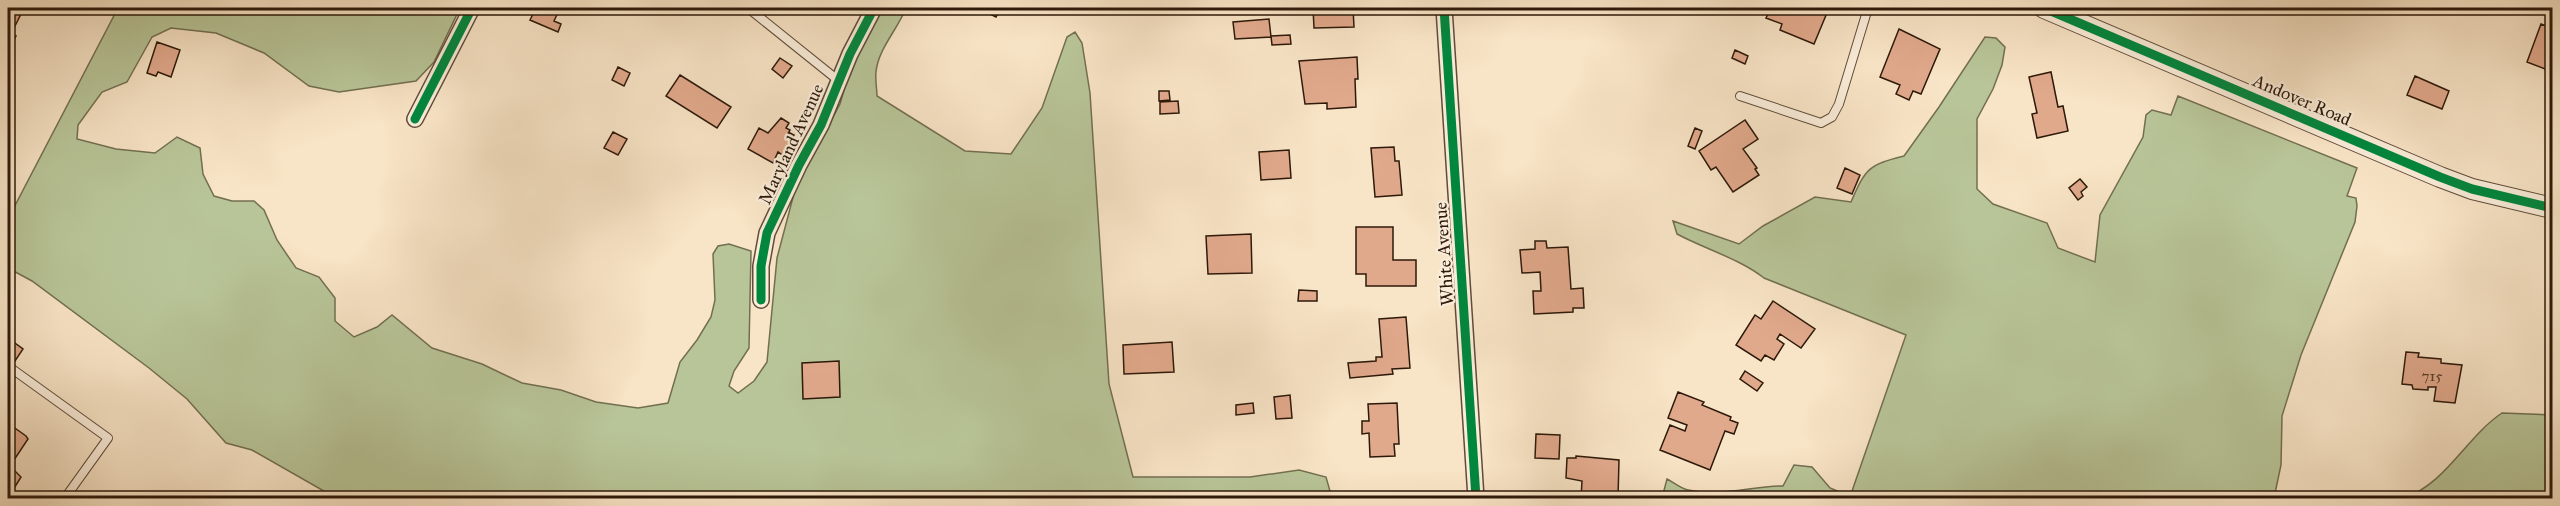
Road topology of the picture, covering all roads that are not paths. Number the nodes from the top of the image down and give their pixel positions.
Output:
1 (472, 8) edge
2 (748, 8) edge
3 (874, 8) edge
4 (1444, 8) edge
5 (1868, 8) edge
6 (2044, 8) edge
7 (839, 81) junction
8 (1740, 96) dead end
9 (415, 119) dead end
10 (2553, 208) edge
11 (761, 300) dead end
12 (8, 366) edge
13 (65, 498) edge
14 (1476, 498) edge

1 - 9 street
2 - 7 lane
3 - 7 street, Maryland Avenue
4 - 14 street, White Avenue
5 - 8 lane
6 - 10 street, Andover Road
7 - 11 street, Maryland Avenue
12 - 13 lane

